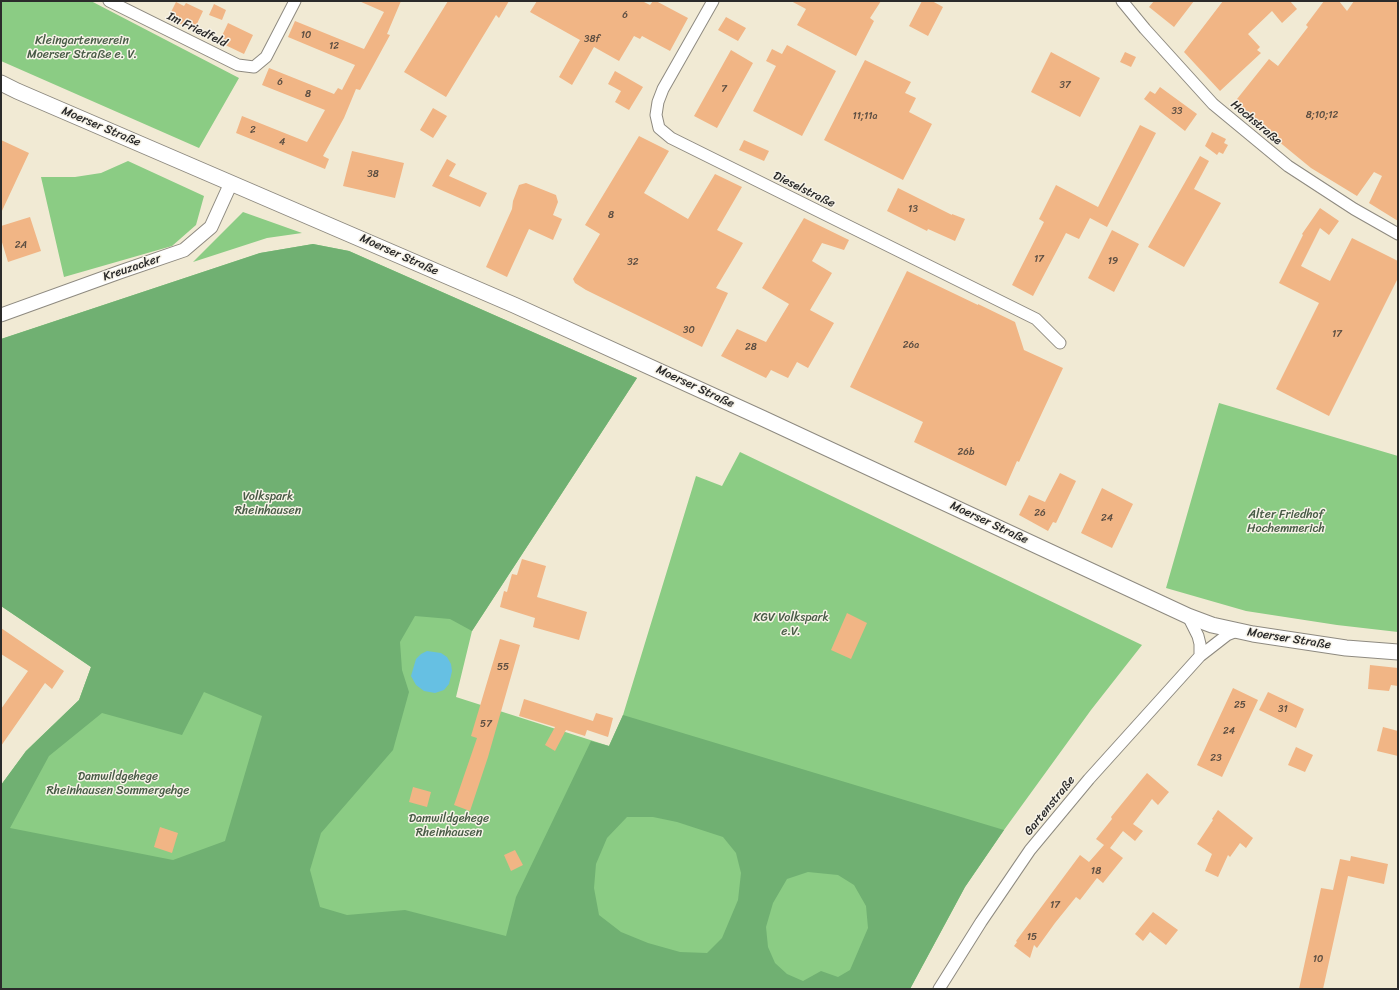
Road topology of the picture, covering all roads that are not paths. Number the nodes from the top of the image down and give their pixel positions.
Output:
1 (109, 1) edge
2 (295, 1) edge
3 (713, 1) edge
4 (1122, 1) edge
5 (1, 83) edge
6 (231, 183) junction
7 (1398, 234) edge
8 (1, 315) edge
9 (1060, 343) dead end
10 (1188, 616) junction
11 (1237, 631) junction
12 (1398, 652) edge
13 (1200, 656) junction
14 (939, 989) edge

1 - 2 street, Im Friedfeld
3 - 9 street, Dieselstraße
4 - 7 street, Hochstraße
5 - 6 main road, Moerser Straße
6 - 8 street, Kreuzacker
6 - 10 main road, Moerser Straße
10 - 11 main road, Moerser Straße
10 - 13 street
11 - 12 main road, Moerser Straße
11 - 13 street, Gartenstraße
13 - 14 street, Gartenstraße

